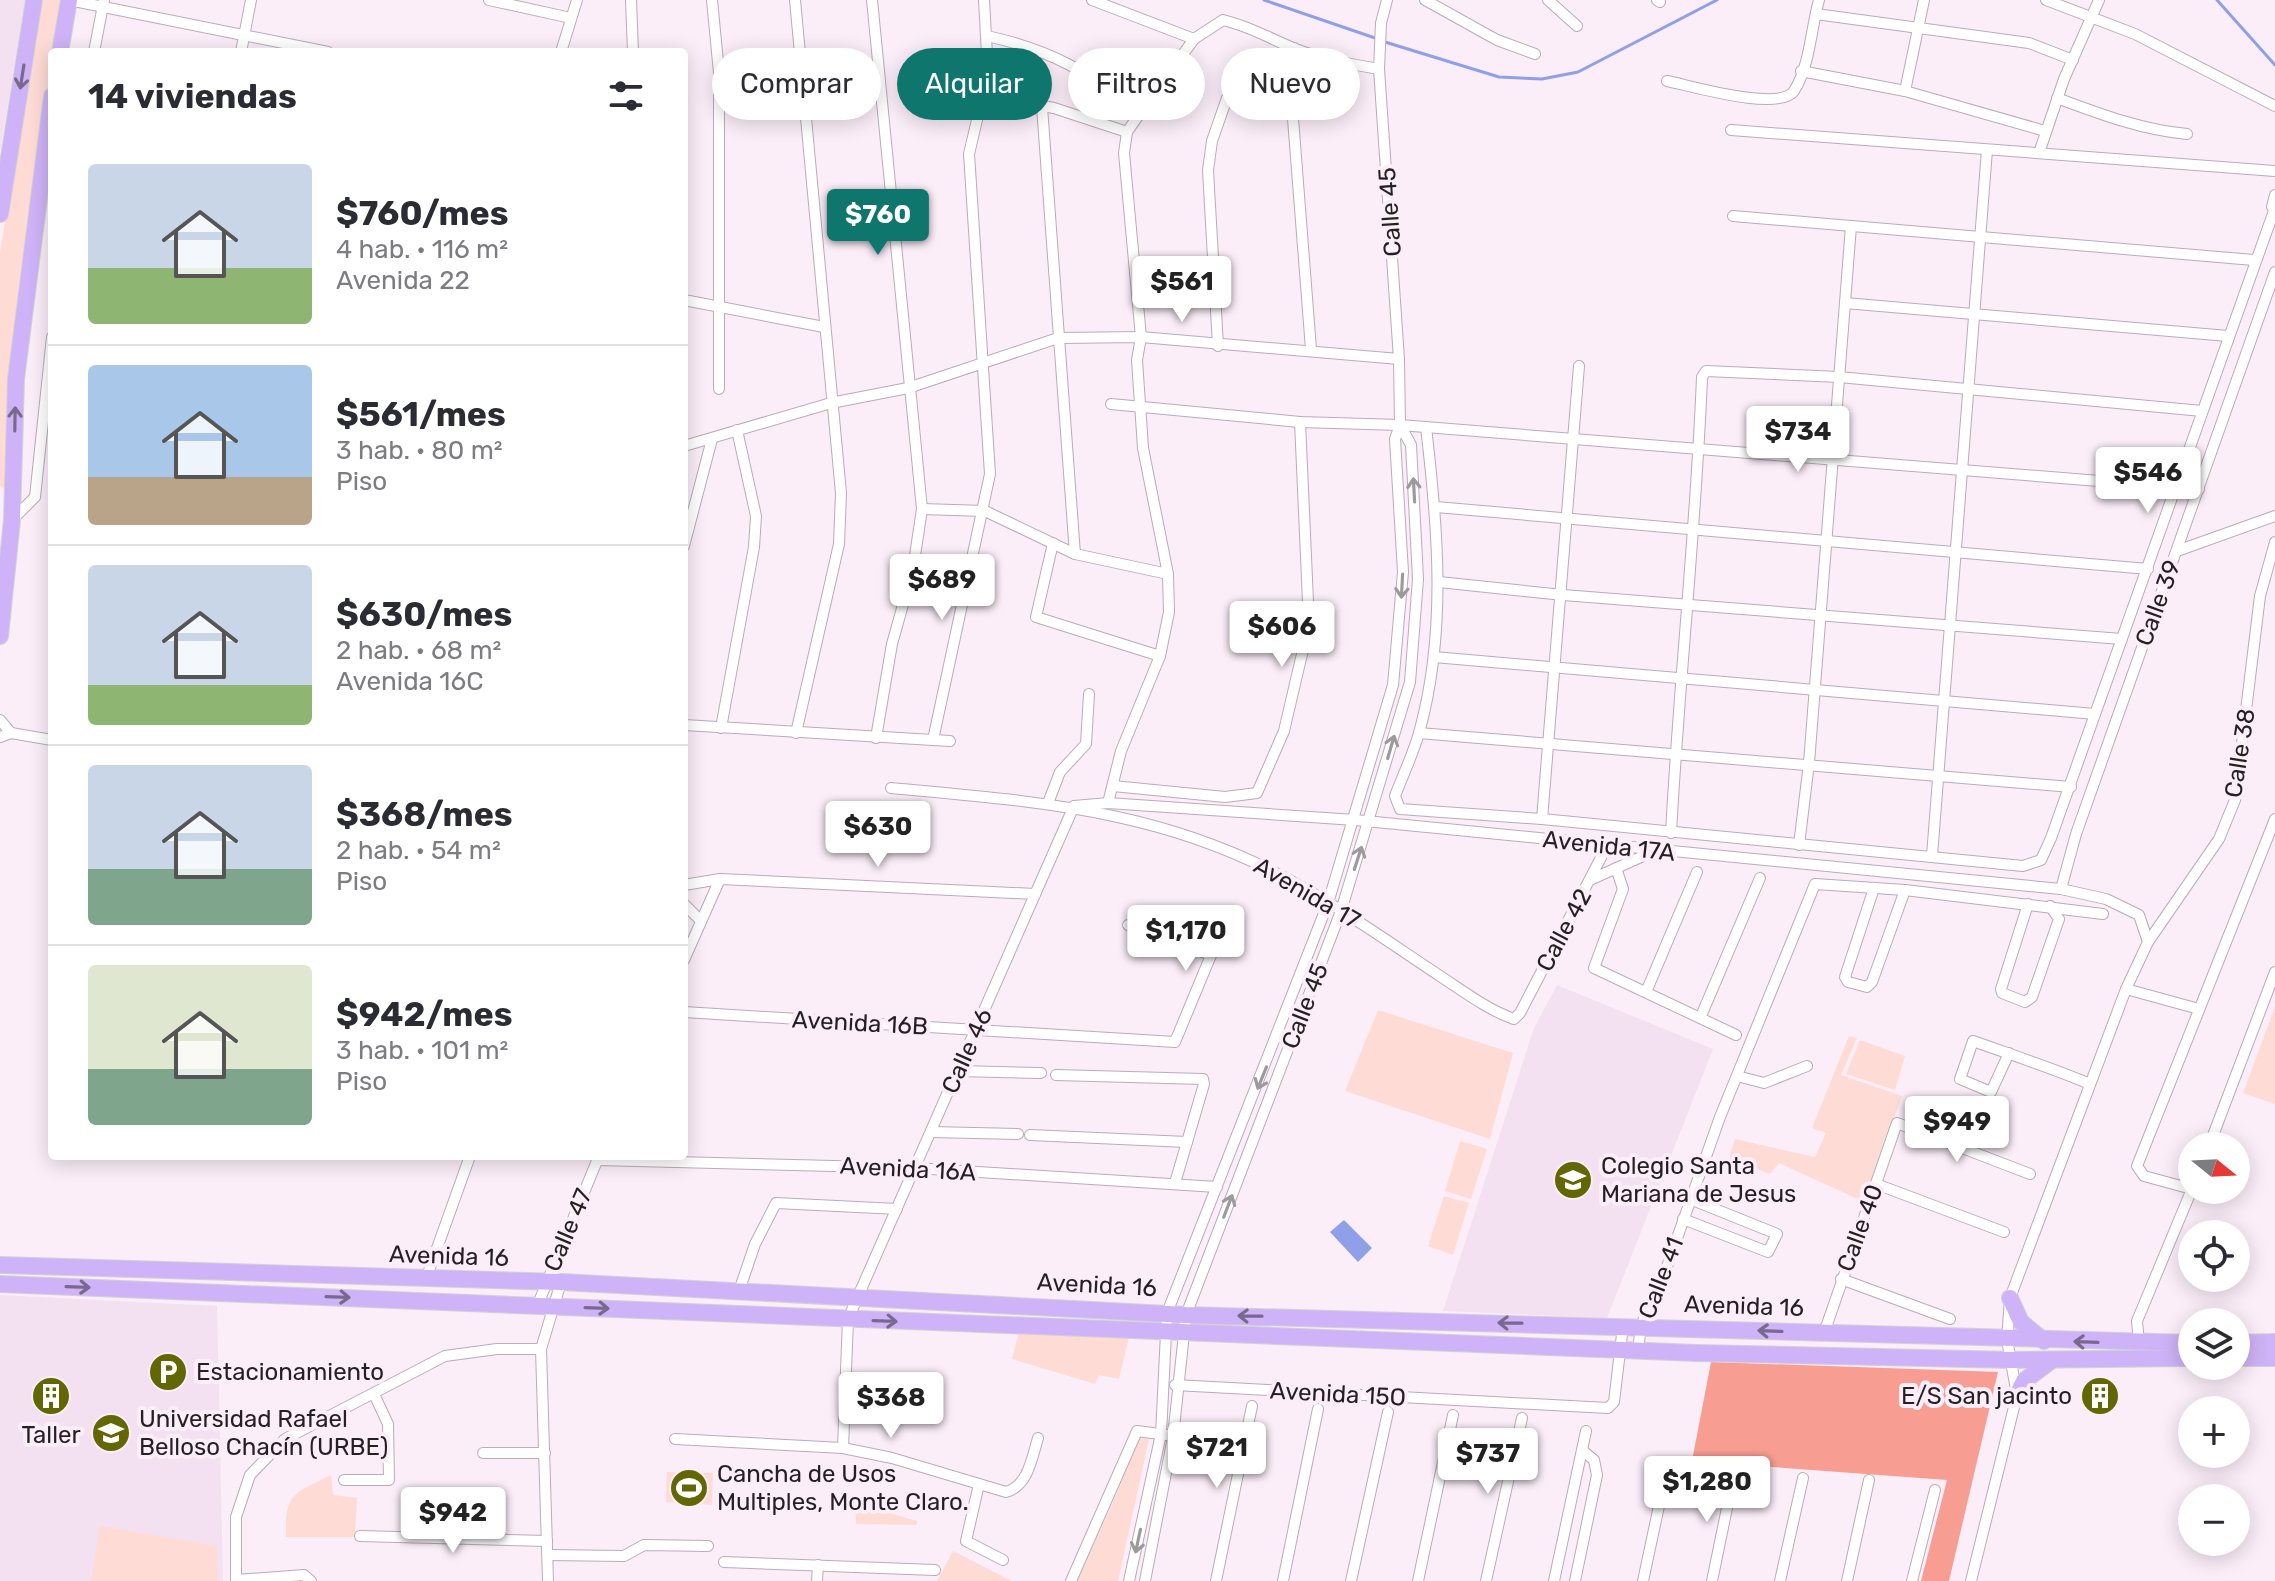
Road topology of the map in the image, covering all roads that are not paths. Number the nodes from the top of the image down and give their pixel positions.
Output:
1 (34, 0) edge
2 (69, 0) edge
3 (251, 0) edge
4 (489, 0) edge
5 (577, 0) edge
6 (631, 0) edge
7 (712, 0) edge
8 (795, 0) edge
9 (872, 0) edge
10 (984, 0) edge
11 (1092, 0) edge
12 (1387, 0) edge
13 (1425, 0) edge
14 (1548, 0) edge
15 (1819, 0) edge
16 (1924, 0) edge
17 (2046, 0) edge
18 (2099, 0) edge
19 (104, 3) edge
20 (1816, 14) junction
21 (2092, 16) junction
22 (571, 18) junction
23 (1577, 26) dead end
24 (1918, 29) junction
25 (245, 34) junction
26 (987, 36) junction
27 (1194, 39) junction
28 (61, 48) edge
29 (95, 48) edge
30 (242, 48) edge
31 (310, 48) edge
32 (562, 48) edge
33 (633, 48) edge
34 (987, 48) edge
35 (1188, 48) edge
36 (1294, 48) edge
37 (1535, 54) dead end
38 (2073, 60) junction
39 (1068, 62) edge
40 (1360, 66) edge
41 (1379, 69) junction
42 (1801, 71) junction
43 (1667, 81) dead end
44 (1905, 91) junction
45 (2057, 98) junction
46 (2275, 106) edge
47 (1052, 110) edge
48 (1221, 115) edge
49 (978, 120) edge
50 (1043, 120) edge
51 (1136, 120) edge
52 (1293, 120) edge
53 (48, 127) edge
54 (1731, 130) dead end
55 (2045, 131) junction
56 (1127, 132) junction
57 (2187, 134) dead end
58 (1987, 150) junction
59 (2039, 153) junction
60 (2275, 171) edge
61 (2275, 195) edge
62 (2274, 208) edge
63 (0, 214) edge
64 (1733, 216) dead end
65 (1851, 226) junction
66 (1980, 236) junction
67 (2254, 260) junction
68 (2275, 272) edge
69 (688, 301) edge
70 (1845, 303) junction
71 (719, 306) junction
72 (1973, 315) junction
73 (824, 327) junction
74 (2228, 336) junction
75 (1141, 337) junction
76 (1058, 338) junction
77 (1218, 346) junction
78 (1311, 349) junction
79 (1399, 359) junction
80 (981, 366) junction
81 (1579, 366) dead end
82 (1839, 377) junction
83 (908, 388) junction
84 (1970, 388) junction
85 (719, 389) dead end
86 (831, 403) junction
87 (1111, 404) dead end
88 (1142, 405) junction
89 (48, 409) edge
90 (2202, 411) junction
91 (1300, 422) junction
92 (1400, 425) junction
93 (1426, 427) junction
94 (737, 430) junction
95 (712, 439) junction
96 (1575, 439) junction
97 (688, 445) edge
98 (1699, 449) junction
99 (1831, 460) junction
100 (1963, 470) junction
101 (2175, 487) junction
102 (2199, 489) junction
103 (0, 496) edge
104 (1436, 507) junction
105 (922, 509) junction
106 (985, 511) junction
107 (2275, 516) edge
108 (1569, 518) junction
109 (12, 520) junction
110 (688, 531) edge
111 (1695, 531) junction
112 (1826, 541) junction
113 (2275, 542) edge
114 (1053, 543) junction
115 (2177, 551) junction
116 (1955, 552) junction
117 (1075, 554) junction
118 (2148, 569) junction
119 (1168, 574) junction
120 (1439, 582) junction
121 (1563, 595) junction
122 (1686, 604) junction
123 (1820, 615) junction
124 (1949, 625) junction
125 (0, 636) edge
126 (2122, 639) junction
127 (1160, 656) junction
128 (1434, 657) junction
129 (1557, 669) junction
130 (1681, 678) junction
131 (1814, 691) junction
132 (1089, 694) dead end
133 (1944, 700) junction
134 (2095, 714) junction
135 (0, 720) edge
136 (688, 725) edge
137 (721, 728) junction
138 (796, 733) junction
139 (1419, 733) junction
140 (5, 735) edge
141 (876, 738) junction
142 (48, 740) edge
143 (933, 740) junction
144 (950, 741) dead end
145 (1550, 743) junction
146 (1675, 752) junction
147 (1809, 763) junction
148 (1938, 776) junction
149 (1113, 786) junction
150 (2071, 787) junction
151 (891, 788) dead end
152 (1048, 803) junction
153 (1108, 803) junction
154 (1074, 806) junction
155 (1542, 819) junction
156 (2275, 819) edge
157 (1355, 820) junction
158 (1370, 822) junction
159 (1671, 833) junction
160 (1799, 845) junction
161 (1607, 846) junction
162 (1654, 851) junction
163 (1932, 856) junction
164 (1616, 868) junction
165 (1697, 872) dead end
166 (1760, 878) dead end
167 (720, 879) junction
168 (1590, 880) junction
169 (688, 884) edge
170 (1874, 888) junction
171 (2061, 889) junction
172 (1905, 890) junction
173 (1035, 894) junction
174 (1328, 903) junction
175 (2028, 904) junction
176 (2050, 906) junction
177 (688, 908) edge
178 (1341, 911) junction
179 (2103, 914) dead end
180 (1226, 919) dead end
181 (701, 921) junction
182 (1128, 925) dead end
183 (2148, 942) junction
184 (688, 951) edge
185 (1211, 955) junction
186 (2275, 972) edge
187 (2126, 989) junction
188 (1646, 992) junction
189 (2199, 1009) junction
190 (688, 1012) edge
191 (1520, 1013) joint
192 (1701, 1016) junction
193 (976, 1029) junction
194 (1736, 1035) dead end
195 (2009, 1053) junction
196 (1807, 1066) dead end
197 (958, 1071) junction
198 (1041, 1073) dead end
199 (1056, 1075) dead end
200 (1737, 1076) junction
201 (2090, 1084) junction
202 (931, 1132) junction
203 (2214, 1132) edge
204 (1018, 1134) dead end
205 (1030, 1135) dead end
206 (1187, 1142) junction
207 (469, 1160) edge
208 (597, 1160) edge
209 (661, 1160) edge
210 (915, 1168) junction
211 (2030, 1174) dead end
212 (1175, 1183) junction
213 (1876, 1184) junction
214 (2178, 1185) edge
215 (1217, 1187) junction
216 (1690, 1199) junction
217 (2186, 1204) edge
218 (897, 1209) junction
219 (1742, 1218) junction
220 (1683, 1219) junction
221 (2004, 1232) dead end
222 (1733, 1238) junction
223 (0, 1265) edge
224 (426, 1279) junction
225 (1841, 1279) junction
226 (553, 1282) junction
227 (0, 1284) edge
228 (739, 1291) junction
229 (859, 1296) junction
230 (2010, 1298) junction
231 (538, 1304) junction
232 (556, 1306) junction
233 (1167, 1313) junction
234 (1186, 1315) junction
235 (848, 1319) junction
236 (1950, 1319) dead end
237 (1623, 1326) junction
238 (1641, 1326) junction
239 (1166, 1333) junction
240 (1824, 1333) junction
241 (1183, 1334) junction
242 (2007, 1340) junction
243 (2044, 1341) junction
244 (2275, 1342) edge
245 (2139, 1343) junction
246 (2178, 1343) edge
247 (2250, 1343) edge
248 (541, 1349) junction
249 (1629, 1350) junction
250 (2178, 1358) edge
251 (2250, 1358) edge
252 (2275, 1358) edge
253 (2054, 1359) junction
254 (2012, 1360) junction
255 (1163, 1384) junction
256 (1179, 1385) junction
257 (374, 1394) junction
258 (2017, 1395) junction
259 (1252, 1406) dead end
260 (1318, 1409) dead end
261 (1388, 1412) dead end
262 (1453, 1415) dead end
263 (1522, 1418) dead end
264 (1586, 1431) dead end
265 (1161, 1434) junction
266 (1173, 1437) junction
267 (1038, 1438) dead end
268 (675, 1439) dead end
269 (843, 1448) junction
270 (1583, 1451) junction
271 (483, 1453) dead end
272 (545, 1453) junction
273 (1666, 1473) dead end
274 (1734, 1474) dead end
275 (1803, 1478) dead end
276 (344, 1480) dead end
277 (1869, 1480) dead end
278 (979, 1484) junction
279 (1935, 1490) dead end
280 (360, 1536) dead end
281 (547, 1541) junction
282 (708, 1546) dead end
283 (548, 1555) junction
284 (1003, 1560) dead end
285 (1559, 1561) junction
286 (724, 1562) dead end
287 (818, 1565) junction
288 (1578, 1565) junction
289 (935, 1570) dead end
290 (236, 1581) edge
291 (311, 1581) edge
292 (548, 1581) edge
293 (817, 1581) edge
294 (1071, 1581) edge
295 (1129, 1581) edge
296 (1145, 1581) edge
297 (1216, 1581) edge
298 (1283, 1581) edge
299 (1351, 1581) edge
300 (1418, 1581) edge
301 (1486, 1581) edge
302 (1554, 1581) edge
303 (1575, 1581) edge
304 (1643, 1581) edge
305 (1712, 1581) edge
306 (1780, 1581) edge
307 (1847, 1581) edge
308 (1912, 1581) edge
309 (1971, 1581) edge

1 -> 63 highway
2 - 19 street
2 - 28 highway
3 - 25 street
4 - 22 street
5 - 22 street
6 - 33 street
7 - 71 street
8 - 73 street
9 - 83 street
10 - 26 street
11 - 27 street
12 - 41 street, Calle 45
13 - 37 street
14 - 23 street
15 - 20 street
16 - 24 street
17 - 21 street
18 - 21 street
19 - 25 street
19 - 29 street
20 - 24 street
20 - 42 street
21 - 38 street
21 - 46 street
22 - 32 street
24 - 38 street
24 - 44 street
25 - 30 street
25 - 31 street
26 - 34 street
26 - 39 street
27 - 35 street
27 - 36 street
38 - 45 street
40 - 41 street
41 - 79 street, Calle 45
42 - 43 street
42 - 44 street
44 - 55 street
45 - 55 street
45 - 57 street
47 - 56 street
48 - 77 street
49 - 80 street
50 - 76 street
51 - 56 street
52 - 78 street
109 -> 53 highway
54 - 58 street
55 - 59 street
56 - 75 street
58 - 59 street
58 - 66 street
59 - 60 street
61 - 62 street
62 - 67 street
64 - 65 street
65 - 66 street
65 - 70 street
66 - 67 street
66 - 72 street
67 - 74 street
68 - 102 street, Calle 39
69 - 71 street
70 - 72 street
70 - 82 street
71 - 73 street
71 - 85 street
72 - 74 street
72 - 84 street
73 - 86 street
74 - 90 street
75 - 76 street
75 - 77 street
75 - 88 street
76 - 80 street
76 - 117 street
77 - 78 street
78 - 79 street
79 - 92 street, Calle 45
80 - 83 street
80 - 106 street
81 - 96 street
82 - 84 street
82 - 98 street
82 - 99 street
83 - 86 street
83 - 105 street
84 - 90 street
84 - 100 street
86 - 94 street
86 - 138 street
87 - 88 street
88 - 91 street
88 - 119 street
89 - 109 street
90 - 101 street
91 - 92 street
91 - 149 street
92 - 93 street
92 -> 157 street, Calle 45
158 -> 92 street, Calle 45
93 - 96 street
93 - 104 street
94 - 95 street
94 - 137 street
95 - 97 street
95 - 110 street
96 - 98 street
96 - 108 street
98 - 99 street
98 - 111 street
99 - 100 street
99 - 112 street
100 - 101 street
100 - 116 street
101 - 102 street
101 - 118 street
102 - 115 street, Calle 39
103 - 109 highway
104 - 108 street
104 - 120 street
105 - 106 street
105 - 141 street
106 - 114 street
106 - 143 street
107 - 115 street
108 - 111 street
108 - 121 street
109 - 125 highway
111 - 112 street
111 - 122 street
112 - 116 street
112 - 123 street
113 - 183 street, Calle 38
114 - 117 street
114 - 127 street
115 - 171 street, Calle 39
116 - 118 street
116 - 124 street
117 - 119 street
118 - 126 street
119 - 127 street
120 - 121 street
120 - 128 street
121 - 122 street
121 - 129 street
122 - 123 street
122 - 130 street
123 - 124 street
123 - 131 street
124 - 126 street
124 - 133 street
126 - 134 street
127 - 149 street
128 - 129 street
128 - 139 street
129 - 130 street
129 - 145 street
130 - 131 street
130 - 146 street
131 - 133 street
131 - 147 street
132 - 152 street
133 - 134 street
133 - 148 street
134 - 150 street
135 - 140 street
136 - 137 street
137 - 138 street
138 - 141 street
139 - 145 street
139 - 155 street
140 - 142 street
141 - 143 street
143 - 144 street
145 - 146 street
145 - 155 street
146 - 147 street
146 - 159 street
147 - 148 street
147 - 160 street
148 - 150 street
148 - 163 street
149 - 153 street
150 - 163 street
151 - 152 street
152 - 154 street
153 - 154 street, Avenida 17A
153 - 157 street, Avenida 17A
154 - 173 street, Calle 46
154 - 174 street, Avenida 17
155 - 159 street
156 - 189 street
157 - 158 street, Avenida 17A
157 - 174 street, Calle 45
158 - 161 street, Avenida 17A
178 -> 158 street, Calle 45
159 - 160 street
160 - 163 street
161 - 162 street, Avenida 17A
161 - 168 street, Calle 42
162 - 164 street
162 - 171 street, Avenida 17A
164 - 168 street
164 - 188 street
165 - 188 street
166 - 192 street
167 - 169 street
167 - 173 street
167 - 181 street
168 - 191 street, Calle 42
170 - 172 street
170 - 172 street
170 - 200 street, Calle 41
171 - 183 street, Avenida 17A
172 - 175 street
173 - 193 street, Calle 46
174 - 178 street, Avenida 17
174 -> 215 street, Calle 45
175 - 176 street
175 - 176 street
176 - 179 street
177 - 181 street
178 - 191 street, Avenida 17
234 -> 178 street, Calle 45
180 - 185 street
181 - 184 street
182 - 185 street
183 - 187 street, Calle 38
185 - 193 street, Avenida 16B
186 - 203 street
187 - 189 street
187 - 201 street, Calle 38
188 - 192 street
189 - 214 street
190 - 193 street, Avenida 16B
192 - 194 street
193 - 197 street, Calle 46
195 - 195 street
195 - 201 street
196 - 200 street
197 - 198 street
197 - 202 street, Calle 46
199 - 206 street
200 - 216 street, Calle 41
201 - 230 street, Calle 38
202 - 204 street
202 - 210 street, Calle 46
205 - 206 street
206 - 212 street
207 - 224 street
208 - 226 street, Calle 47
209 - 210 street, Avenida 16A
210 - 212 street, Avenida 16A
210 - 218 street, Calle 46
211 - 213 street, Calle 40
212 - 215 street, Avenida 16A
213 - 221 street
213 - 225 street, Calle 40
215 - 233 street, Calle 45
216 - 219 street
216 - 220 street, Calle 41
217 - 245 street
218 - 228 street
218 - 229 street, Calle 46
219 - 222 street
219 - 222 street
220 - 222 street
220 - 238 street, Calle 41
223 - 224 highway, Avenida 16
224 - 226 highway, Avenida 16
225 - 236 street
225 - 240 street, Calle 40
226 - 228 highway, Avenida 16
226 - 231 street, Calle 47
226 - 232 street
227 -> 231 highway, Avenida 16
228 - 229 highway, Avenida 16
229 - 233 highway, Avenida 16
229 - 235 street, Calle 46
230 - 242 street, Calle 38
230 - 243 highway
231 - 232 highway, Avenida 16
232 -> 235 highway, Avenida 16
232 - 248 street
233 - 234 highway, Avenida 16
233 - 239 street, Calle 45
237 -> 234 highway, Avenida 16
234 - 241 street, Calle 45
235 -> 239 highway, Avenida 16
235 - 269 street
237 - 238 highway, Avenida 16
237 - 249 street
240 -> 238 highway, Avenida 16
238 - 249 street, Calle 41
239 - 241 highway, Avenida 16
239 - 255 street, Calle 45
240 - 242 highway, Avenida 16
241 - 249 highway, Avenida 16
241 - 256 street, Calle 45
242 - 243 highway, Avenida 16
242 - 254 street, Calle 38
245 -> 243 highway, Avenida 16
244 - 247 highway
245 - 246 highway, Avenida 16
248 - 257 street
248 - 272 street
249 - 254 highway, Avenida 16
249 - 256 street, Avenida 15O
250 - 253 highway, Avenida 16
251 - 252 highway
253 - 254 highway, Avenida 16
253 - 258 highway
254 - 258 street, Calle 38
255 - 256 street, Avenida 15O
255 - 265 street, Calle 45
256 - 266 street, Calle 45
257 - 276 street
257 - 290 street
258 - 309 street
259 - 297 street
260 - 298 street
261 - 299 street
262 - 300 street
263 - 301 street
264 - 270 street
265 - 266 street
265 - 294 street
265 -> 295 street, Calle 45
266 - 296 street, Calle 45
267 - 278 street
268 - 269 street
269 - 278 street
270 - 285 street
270 - 288 street
271 - 272 street
272 - 281 street
273 - 304 street
274 - 305 street
275 - 306 street
277 - 307 street
278 - 284 street
279 - 308 street
280 - 281 street
281 - 283 street
282 - 283 street
283 - 292 street
285 - 288 street
285 - 302 street
286 - 287 street
287 - 289 street
287 - 293 street
288 - 303 street
290 - 291 street

